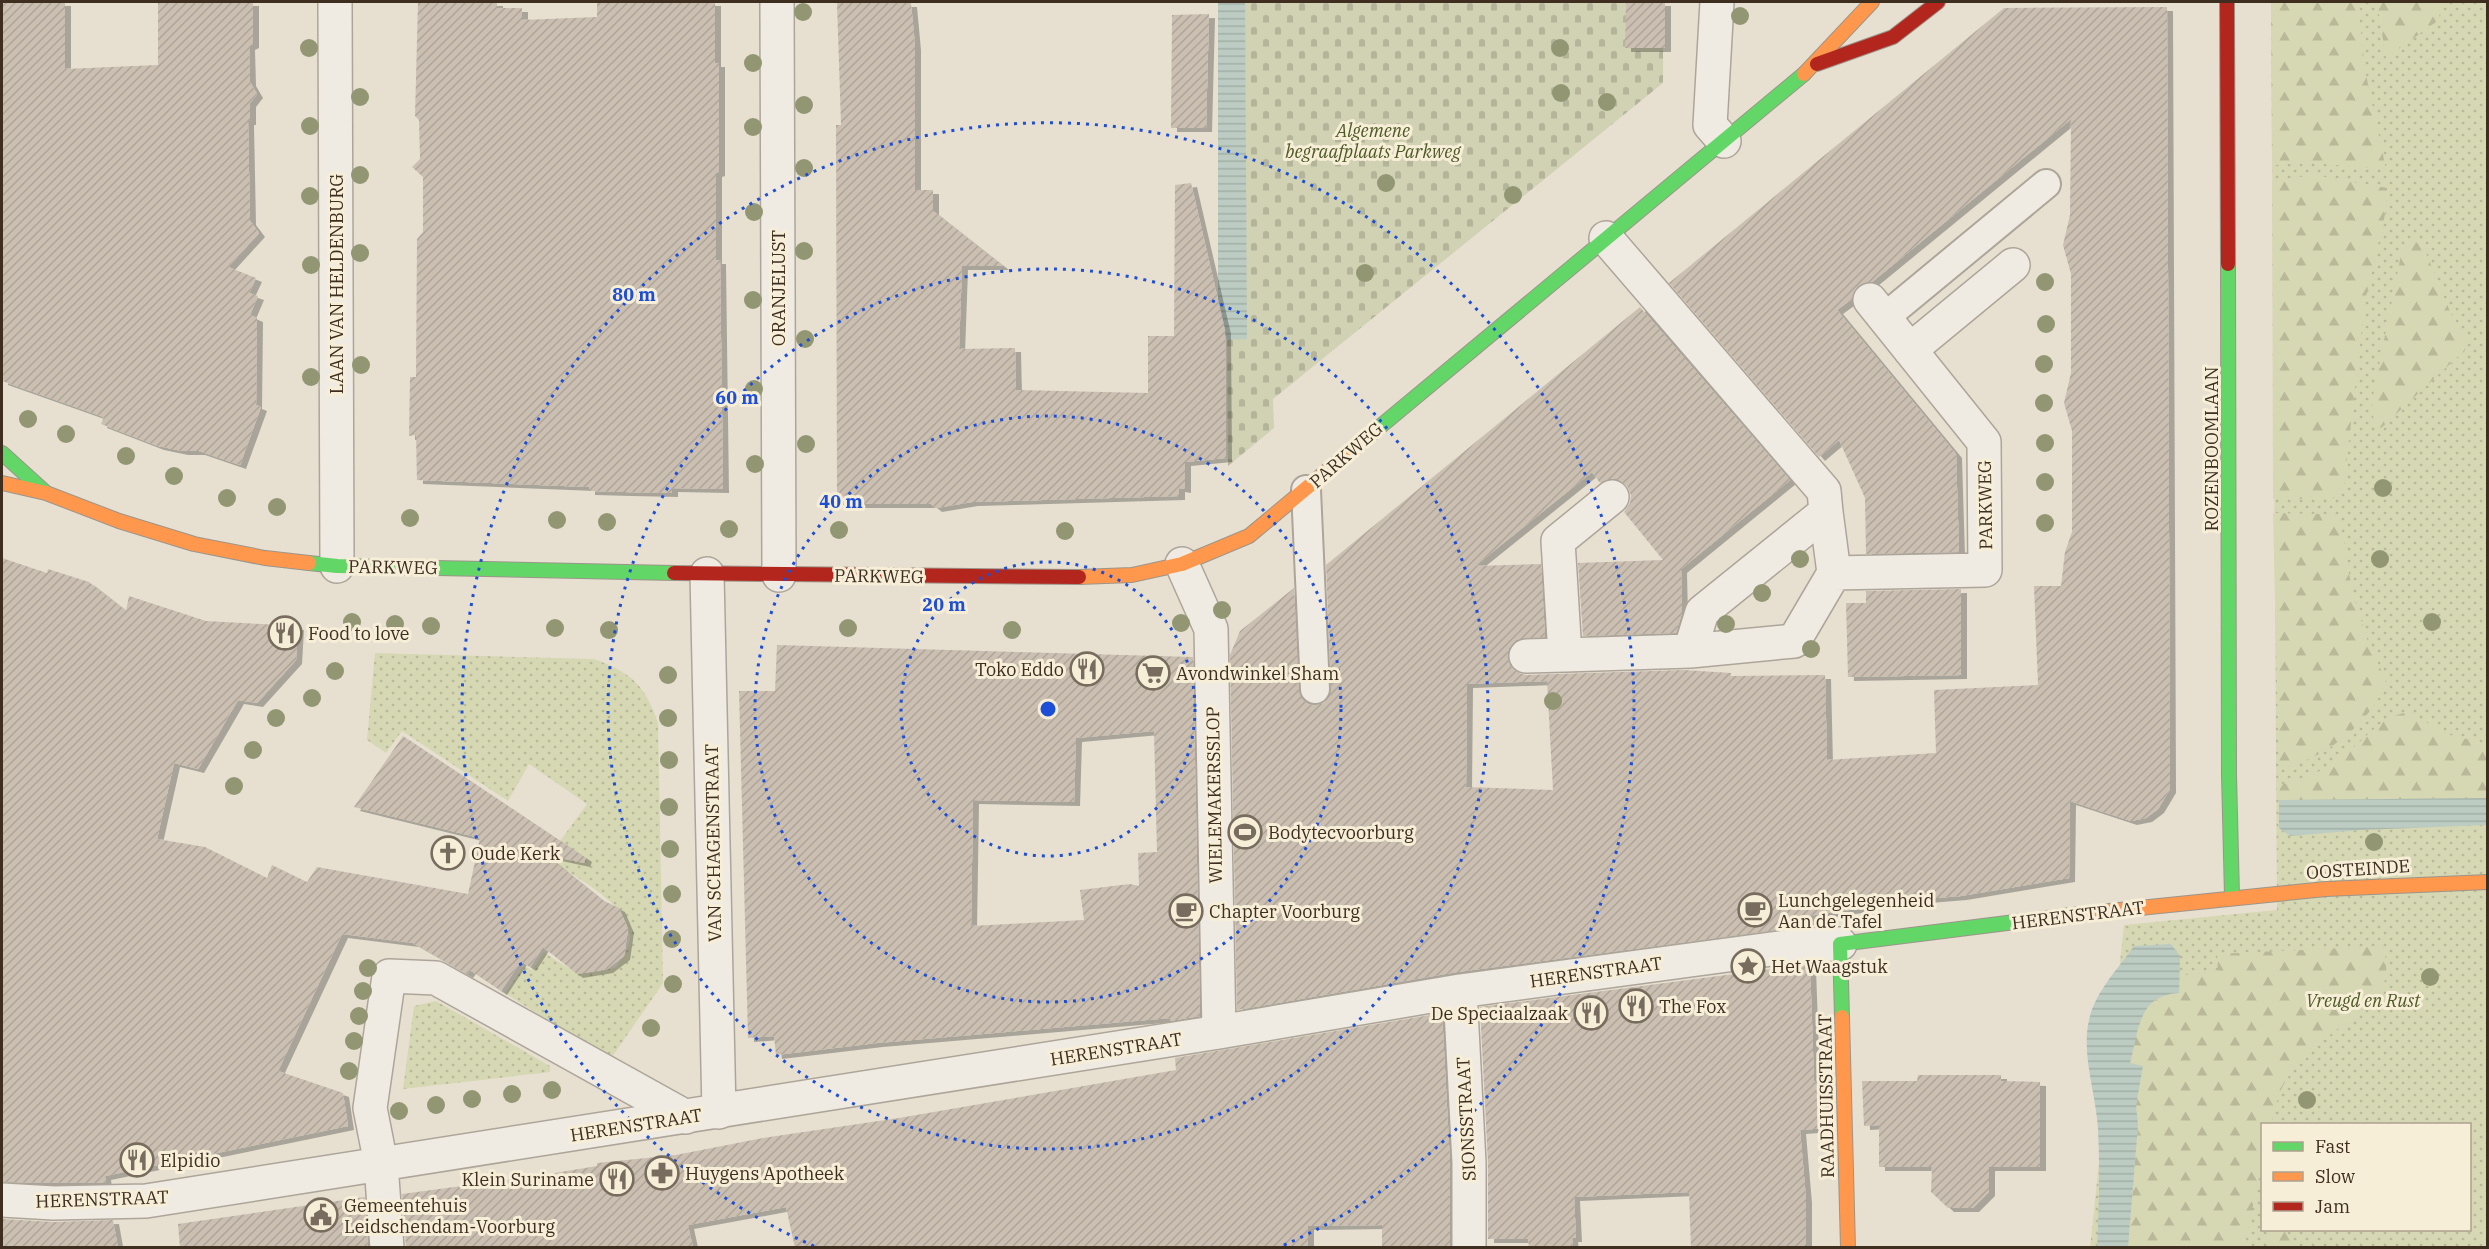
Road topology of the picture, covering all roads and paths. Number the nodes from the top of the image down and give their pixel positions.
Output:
1 (336, 2) edge
2 (777, 2) edge
3 (1717, 2) edge
4 (1872, 2) edge
5 (1938, 2) edge
6 (2227, 2) edge
7 (1813, 66) junction
8 (1724, 141) junction
9 (2046, 184) dead end
10 (1606, 238) junction
11 (2013, 265) dead end
12 (1877, 309) joint
13 (1910, 350) junction
14 (2, 453) edge
15 (2, 483) edge
16 (1306, 490) junction
17 (46, 493) junction
18 (1612, 497) dead end
19 (1826, 512) junction
20 (1182, 564) junction
21 (337, 566) junction
22 (1834, 573) junction
23 (707, 574) junction
24 (779, 575) junction
25 (1690, 651) junction
26 (1565, 655) junction
27 (1526, 656) dead end
28 (1315, 689) dead end
29 (2487, 882) edge
30 (2232, 897) junction
31 (1840, 944) junction
32 (1460, 991) junction
33 (1219, 1032) junction
34 (719, 1112) junction
35 (686, 1117) junction
36 (381, 1164) junction
37 (2, 1200) edge
38 (387, 1248) edge
39 (1469, 1248) edge
40 (1848, 1248) edge

1 - 21 street, LAAN VAN HELDENBURG
2 - 24 street, ORANJELUST
3 - 8 street
4 - 7 street, PARKWEG
5 - 7 street, PARKWEG
6 - 30 street, ROZENBOOMLAAN
7 - 8 street, PARKWEG
8 - 10 street, PARKWEG
9 - 12 lane
10 - 16 street, PARKWEG
10 - 19 street
11 - 13 street
12 - 13 street, PARKWEG
13 - 22 street, PARKWEG
14 - 17 street, PARKWEG
15 - 17 street, PARKWEG
16 - 20 street, PARKWEG
16 - 28 lane
17 - 21 street, PARKWEG
18 - 26 street
19 - 22 street
19 - 25 street
20 - 24 street, PARKWEG
20 - 33 street, WIELEMAKERSSLOP
21 - 23 street, PARKWEG
22 - 25 street
23 - 24 street, PARKWEG
23 - 34 street, VAN SCHAGENSTRAAT
25 - 26 street
26 - 27 street
29 - 30 street, OOSTEINDE
30 - 31 street, HERENSTRAAT
31 - 32 street, HERENSTRAAT
31 - 40 street, RAADHUISSTRAAT
32 - 33 street, HERENSTRAAT
32 - 39 street, SIONSSTRAAT
33 - 34 street, HERENSTRAAT
34 - 35 street, HERENSTRAAT
35 - 36 street, HERENSTRAAT
35 - 36 street
36 - 37 street, HERENSTRAAT
36 - 38 street

